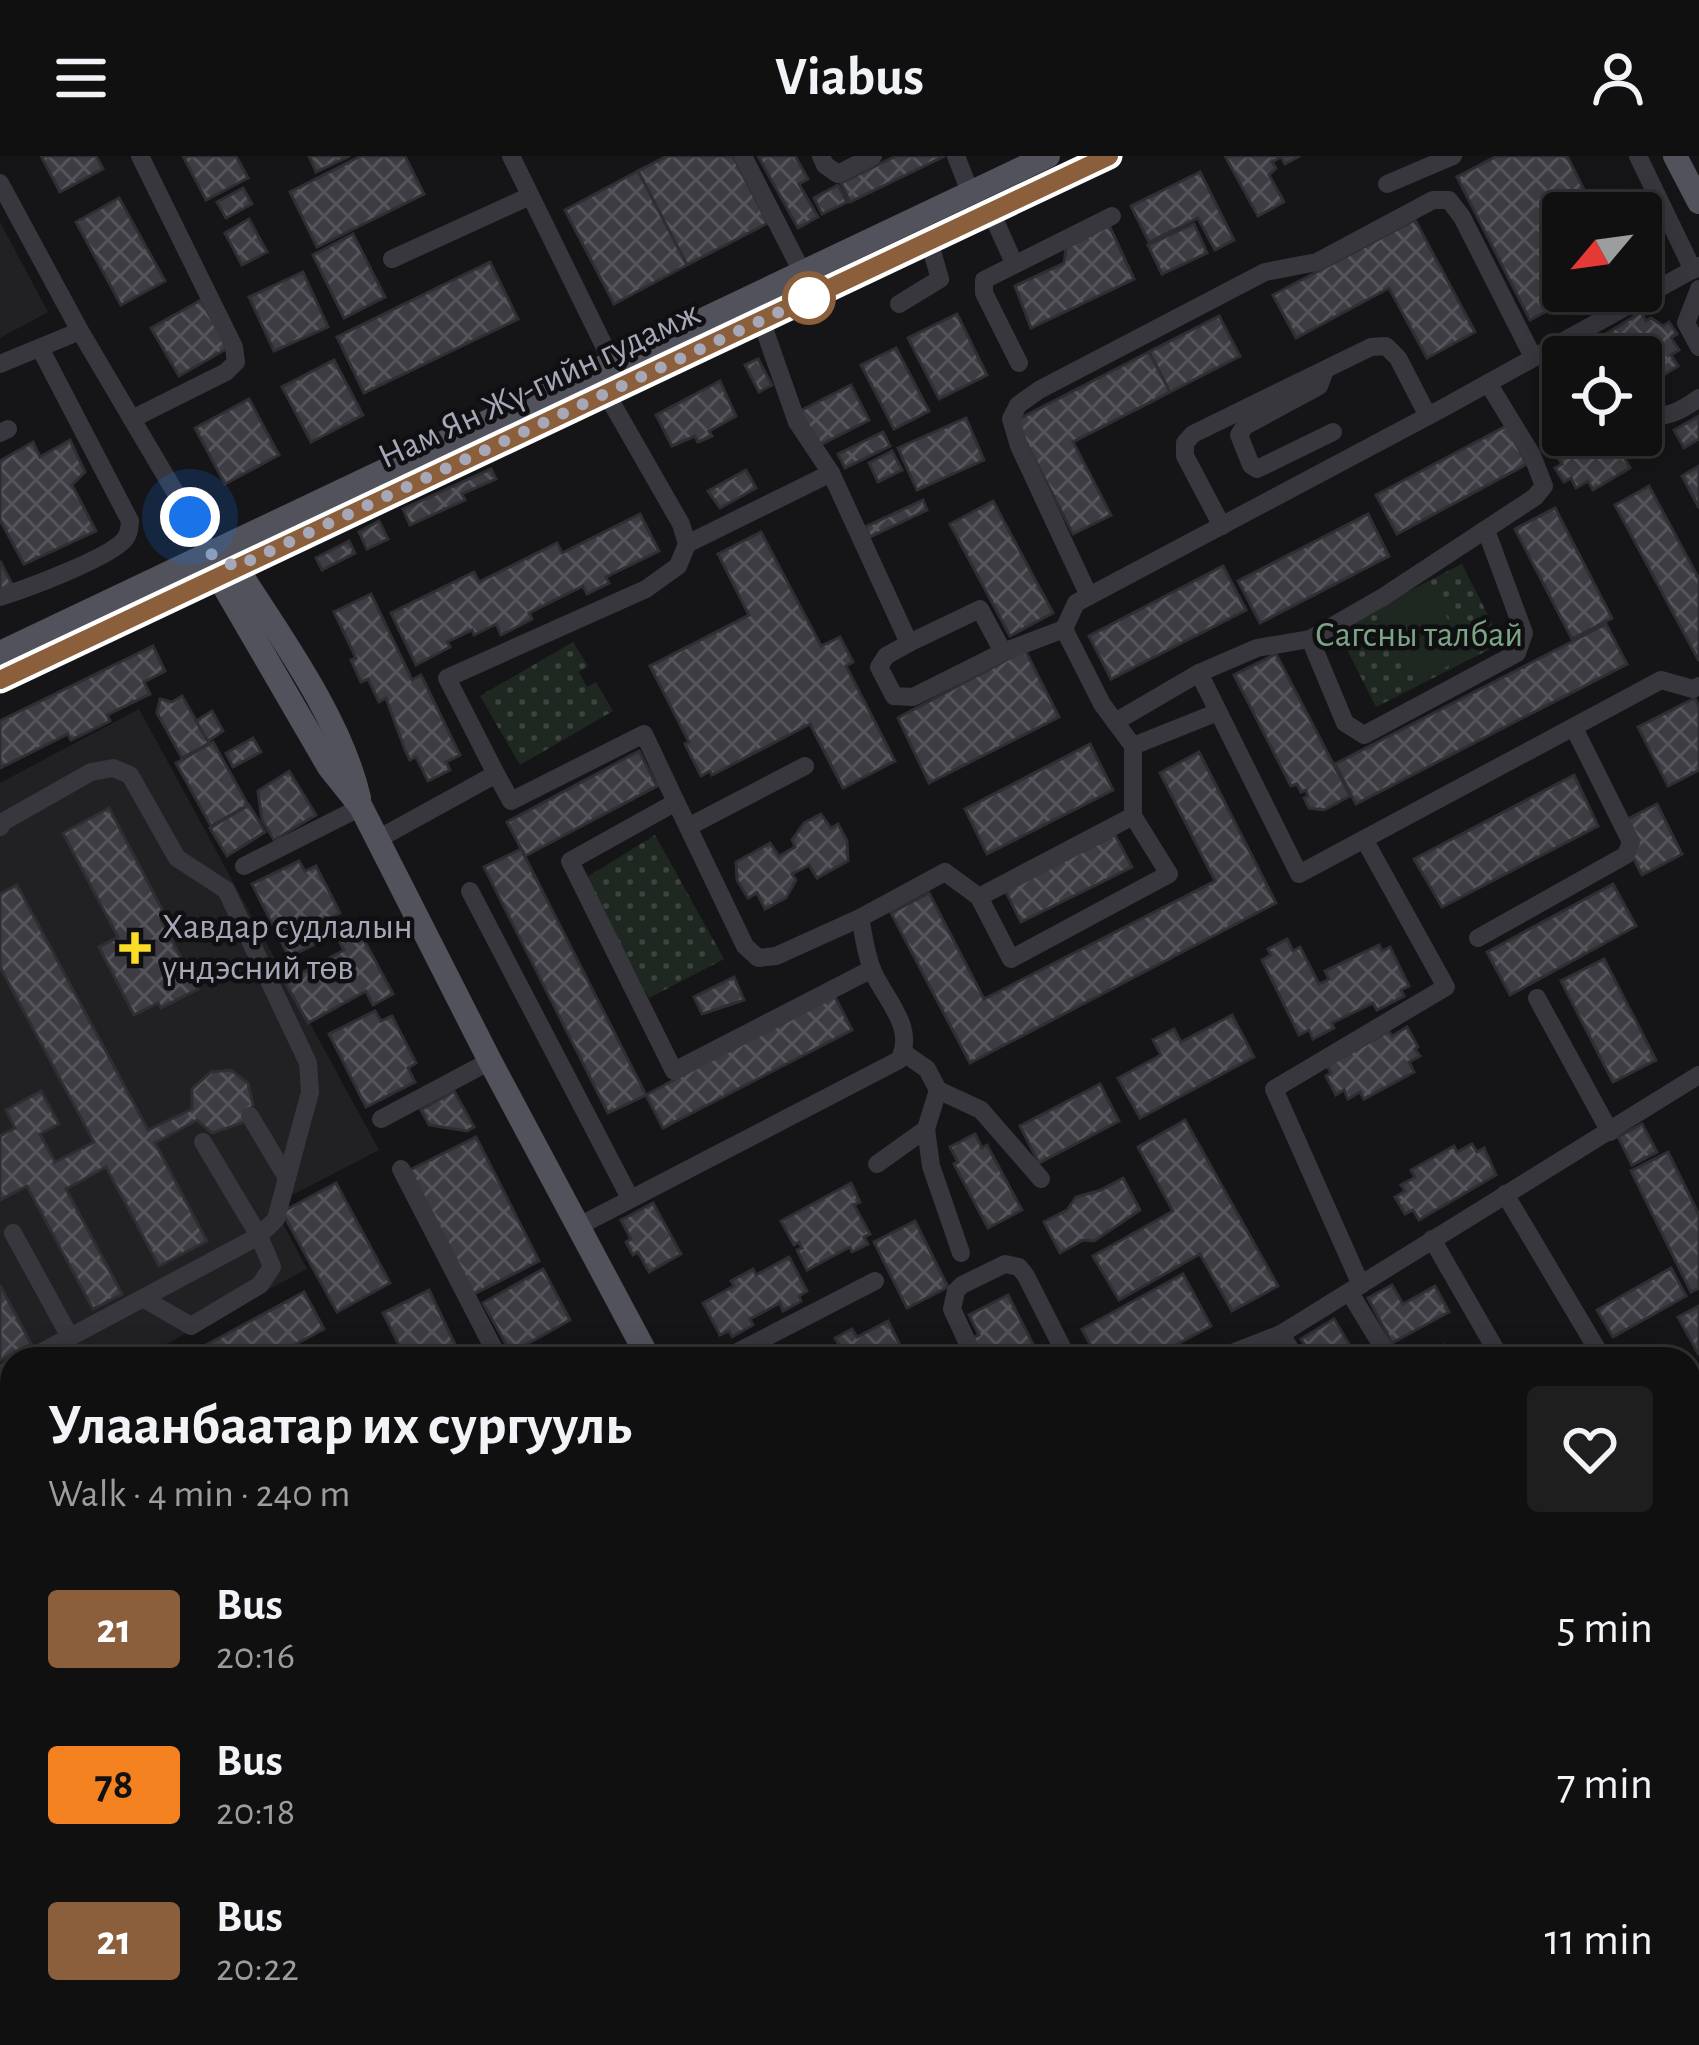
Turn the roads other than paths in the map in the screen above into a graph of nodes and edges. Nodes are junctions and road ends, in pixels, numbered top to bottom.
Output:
1 (140, 156) edge
2 (511, 156) edge
3 (743, 156) edge
4 (821, 156) edge
5 (873, 156) edge
6 (956, 156) edge
7 (1109, 156) edge
8 (1453, 156) edge
9 (1638, 156) edge
10 (1675, 156) edge
11 (1041, 158) edge
12 (0, 182) edge
13 (1387, 184) dead end
14 (970, 193) junction
15 (530, 196) junction
16 (1699, 202) edge
17 (991, 212) junction
18 (1112, 216) dead end
19 (928, 241) junction
20 (392, 259) dead end
21 (1013, 263) junction
22 (802, 272) junction
23 (1697, 275) edge
24 (898, 304) dead end
25 (761, 320) junction
26 (80, 331) junction
27 (1699, 347) edge
28 (40, 348) junction
29 (1533, 357) junction
30 (1019, 363) dead end
31 (0, 364) edge
32 (614, 364) junction
33 (1324, 370) junction
34 (1488, 383) junction
35 (606, 393) junction
36 (1699, 398) edge
37 (1428, 416) junction
38 (1662, 416) edge
39 (132, 419) junction
40 (1333, 432) dead end
41 (831, 473) junction
42 (1222, 526) junction
43 (1486, 530) junction
44 (687, 544) junction
45 (222, 566) junction
46 (1089, 596) junction
47 (0, 597) edge
48 (1064, 629) junction
49 (1310, 639) junction
50 (909, 643) junction
51 (0, 652) edge
52 (1003, 652) junction
53 (1199, 673) junction
54 (0, 680) edge
55 (1699, 686) edge
56 (1218, 712) junction
57 (1115, 722) junction
58 (1574, 728) junction
59 (1133, 746) junction
60 (805, 766) dead end
61 (496, 774) junction
62 (676, 802) junction
63 (362, 807) junction
64 (1132, 816) junction
65 (0, 827) edge
66 (688, 827) junction
67 (378, 839) junction
68 (1364, 839) junction
69 (244, 866) dead end
70 (470, 891) dead end
71 (979, 897) junction
72 (860, 918) junction
73 (1478, 938) dead end
74 (872, 970) junction
75 (1537, 998) dead end
76 (904, 1053) junction
77 (490, 1061) junction
78 (1699, 1076) edge
79 (938, 1090) junction
80 (250, 1116) dead end
81 (381, 1120) dead end
82 (926, 1129) junction
83 (1610, 1132) junction
84 (203, 1142) dead end
85 (877, 1164) dead end
86 (401, 1169) dead end
87 (287, 1178) junction
88 (1041, 1179) dead end
89 (1505, 1194) junction
90 (630, 1198) junction
91 (578, 1227) junction
92 (13, 1233) dead end
93 (259, 1236) junction
94 (1432, 1239) junction
95 (961, 1253) dead end
96 (875, 1281) dead end
97 (1356, 1289) junction
98 (146, 1300) junction
99 (1281, 1334) junction
100 (70, 1336) junction
101 (50, 1347) edge
102 (493, 1347) edge
103 (643, 1347) edge
104 (747, 1347) edge
105 (970, 1347) edge
106 (1062, 1347) edge
107 (1248, 1347) edge
108 (1288, 1347) edge
109 (1384, 1347) edge
110 (1495, 1347) edge
111 (1596, 1347) edge

1 - 39 street
2 - 15 street
3 - 22 street
4 - 5 street
6 - 14 street
7 - 17 main road, Нам Ян Жү-гийн гудамж
8 - 13 street
9 - 23 street
10 - 16 main road
11 - 14 main road, Нам Ян Жү-гийн гудамж
12 - 26 street
14 - 22 main road, Нам Ян Жү-гийн гудамж
15 - 20 street
15 - 32 street
17 - 19 main road, Нам Ян Жү-гийн гудамж
17 - 21 street
18 - 21 street
19 - 24 street
19 - 25 main road, Нам Ян Жү-гийн гудамж
21 - 30 street
22 - 32 main road, Нам Ян Жү-гийн гудамж
23 - 27 street
23 - 29 street
25 - 35 main road, Нам Ян Жү-гийн гудамж
25 - 41 street
26 - 28 street
26 - 39 street
28 - 31 street
28 - 47 street
29 - 34 street
29 - 46 street
32 - 45 main road, Нам Ян Жү-гийн гудамж
33 - 37 street
33 - 40 street
33 - 42 street
34 - 37 street
34 - 43 street
35 - 44 street
35 - 45 main road, Нам Ян Жү-гийн гудамж
36 - 38 street
37 - 42 street
39 - 45 street
41 - 44 street
41 - 50 street
42 - 46 street
43 - 49 street
43 - 49 street
44 - 61 street
45 - 51 main road, Нам Ян Жү-гийн гудамж
45 - 54 main road, Нам Ян Жү-гийн гудамж
45 - 63 main road
46 - 48 street
48 - 52 street
48 - 57 street
49 - 53 street
50 - 52 street
50 - 52 street
53 - 56 street
53 - 57 street
55 - 58 street
56 - 59 street
56 - 68 street
57 - 59 street
58 - 68 street
58 - 73 street
59 - 64 street
60 - 66 street
61 - 62 street
61 - 67 street
62 - 66 street
62 - 74 street
63 - 67 main road
63 - 69 street
64 - 71 street
64 - 71 street
65 - 87 street
66 - 72 street
67 - 77 main road
68 - 97 street
70 - 90 street
71 - 72 street
72 - 74 street
74 - 76 street
75 - 83 street
76 - 79 street
76 - 90 street
77 - 81 street
77 - 91 main road
78 - 83 street
79 - 82 street
79 - 88 street
80 - 87 street
82 - 85 street
82 - 95 street
83 - 89 street
84 - 93 street
86 - 102 street
87 - 93 street
89 - 94 street
89 - 111 street
90 - 91 street
91 - 103 main road
92 - 100 street
93 - 98 street
93 - 98 street
94 - 97 street
94 - 110 street
96 - 104 street
97 - 99 street
97 - 109 street
98 - 100 street
99 - 107 street
99 - 108 street
100 - 101 street
105 - 106 street

